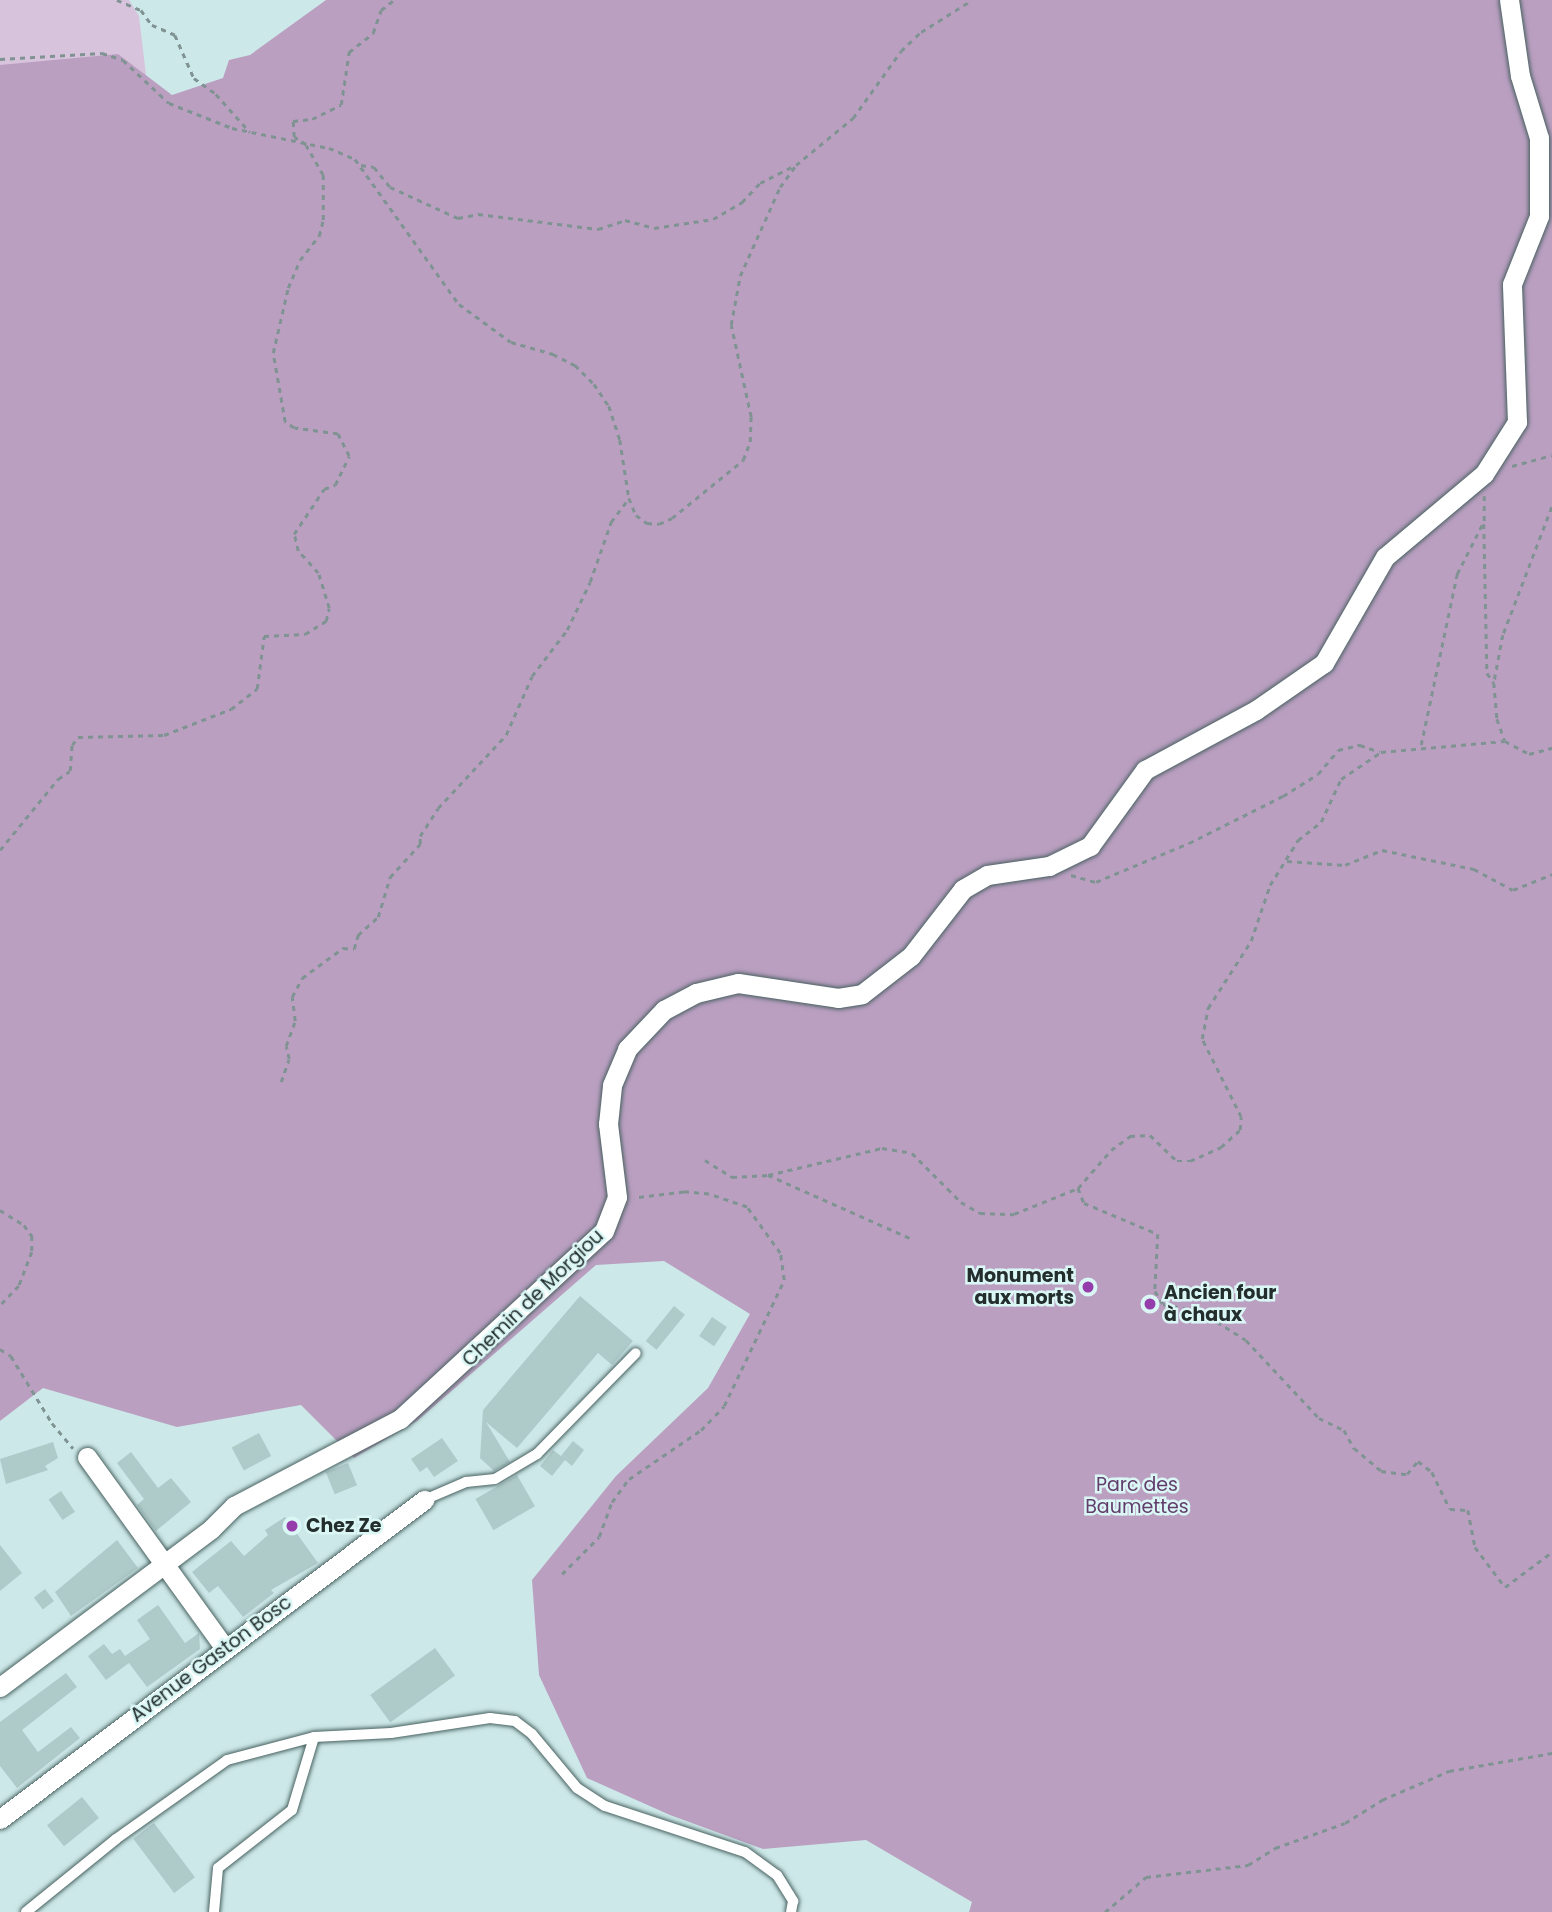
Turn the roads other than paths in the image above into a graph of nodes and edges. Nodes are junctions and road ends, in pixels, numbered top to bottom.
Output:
1 (1509, 0) edge
2 (636, 1353) dead end
3 (87, 1458) road end
4 (424, 1500) joint
5 (164, 1564) junction
6 (225, 1647) junction
7 (0, 1687) edge
8 (314, 1737) junction
9 (0, 1819) edge
10 (26, 1912) edge
11 (214, 1912) edge
12 (791, 1912) edge

1 - 5 street, Chemin de Morgiou
2 - 4 lane
3 - 5 street
4 - 6 street, Avenue Gaston Bosc
5 - 6 street
5 - 7 street, Chemin de Morgiou
6 - 9 street, Avenue Gaston Bosc
8 - 10 lane
8 - 11 lane
8 - 12 lane

